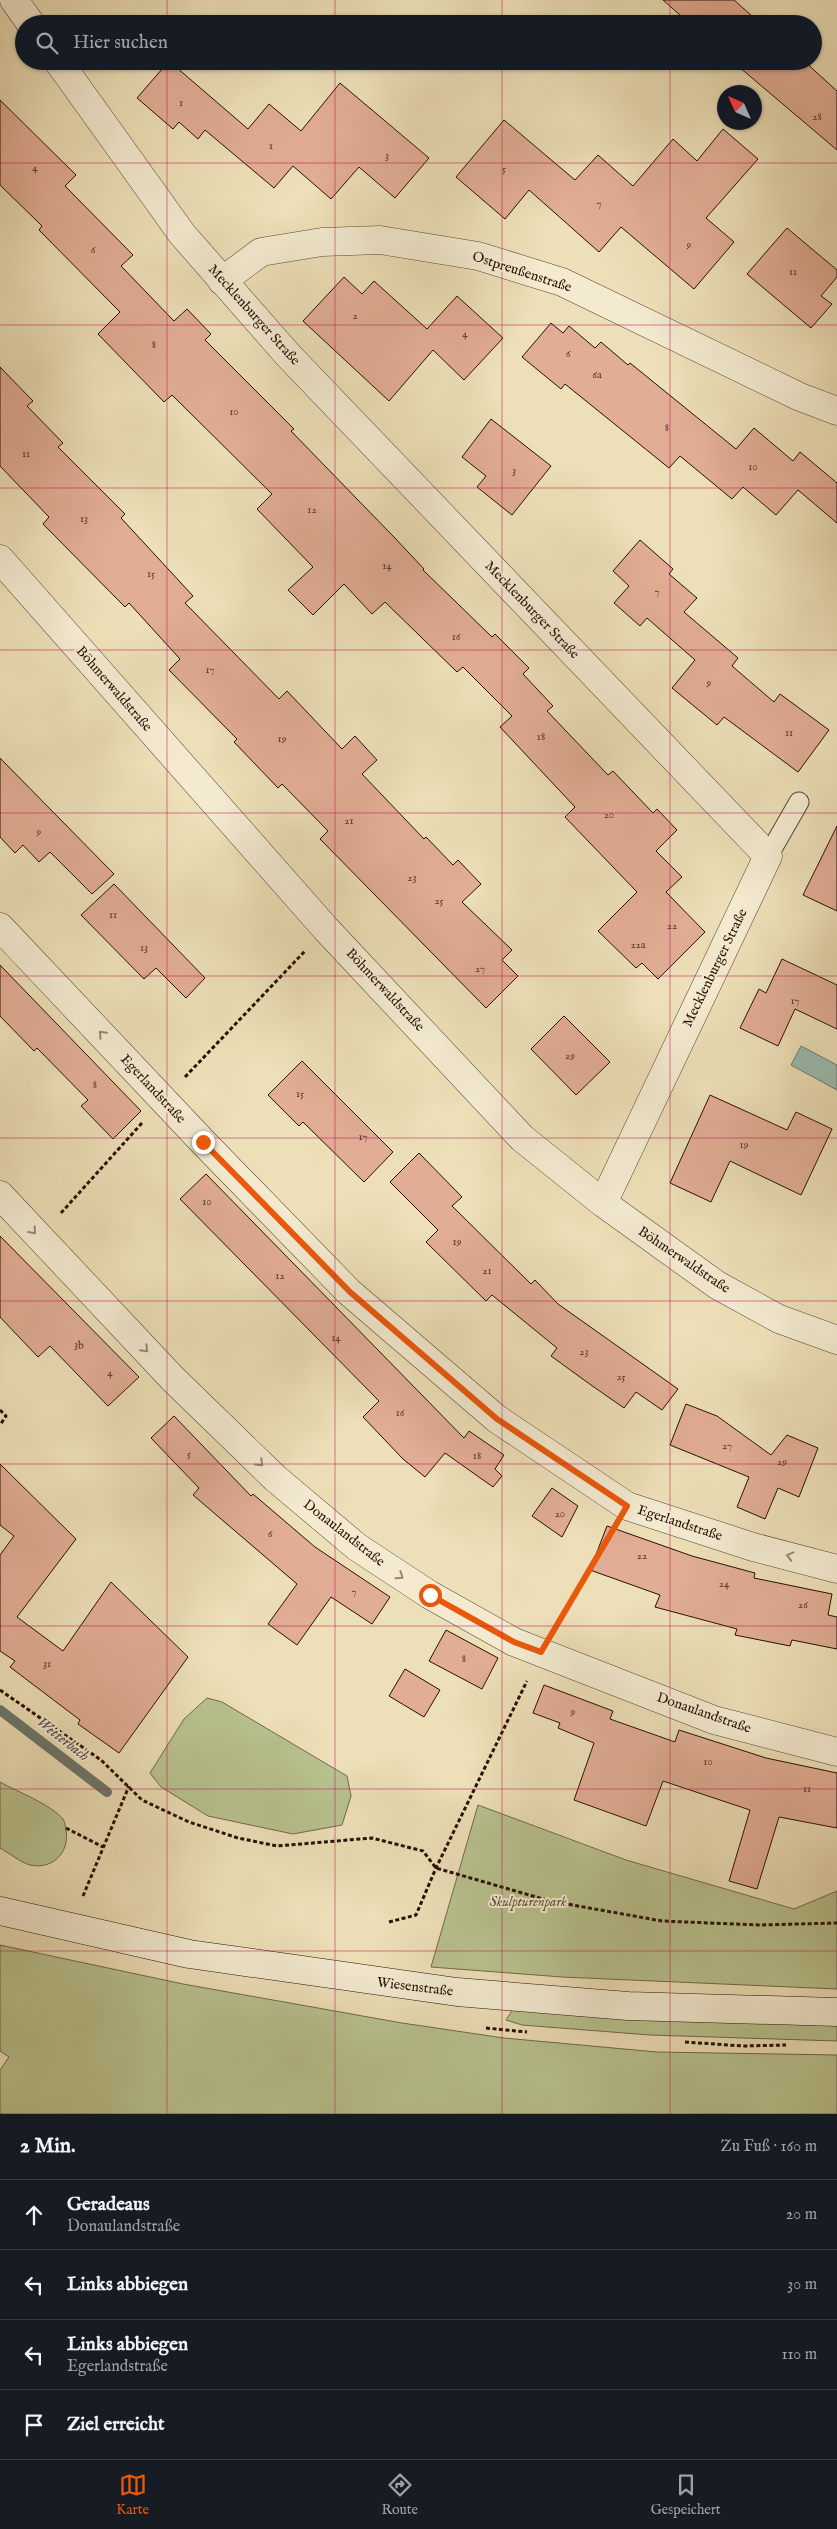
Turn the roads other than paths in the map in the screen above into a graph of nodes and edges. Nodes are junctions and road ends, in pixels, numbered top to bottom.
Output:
1 (14, 0) edge
2 (25, 15) edge
3 (64, 70) edge
4 (222, 281) junction
5 (837, 411) edge
6 (0, 559) edge
7 (799, 802) dead end
8 (768, 856) junction
9 (0, 926) edge
10 (0, 1195) edge
11 (603, 1204) junction
12 (837, 1340) edge
13 (837, 1569) edge
14 (837, 1752) edge
15 (0, 1911) edge
16 (837, 2012) edge

1 - 2 street
3 - 4 street, Mecklenburger Straße
4 - 5 street, Ostpreußenstraße
4 - 8 street, Mecklenburger Straße
6 - 11 street, Böhmerwaldstraße
7 - 8 lane
8 - 11 street, Mecklenburger Straße
13 -> 9 street, Egerlandstraße
10 -> 14 street, Donaulandstraße
11 - 12 street, Böhmerwaldstraße
15 - 16 street, Wiesenstraße

